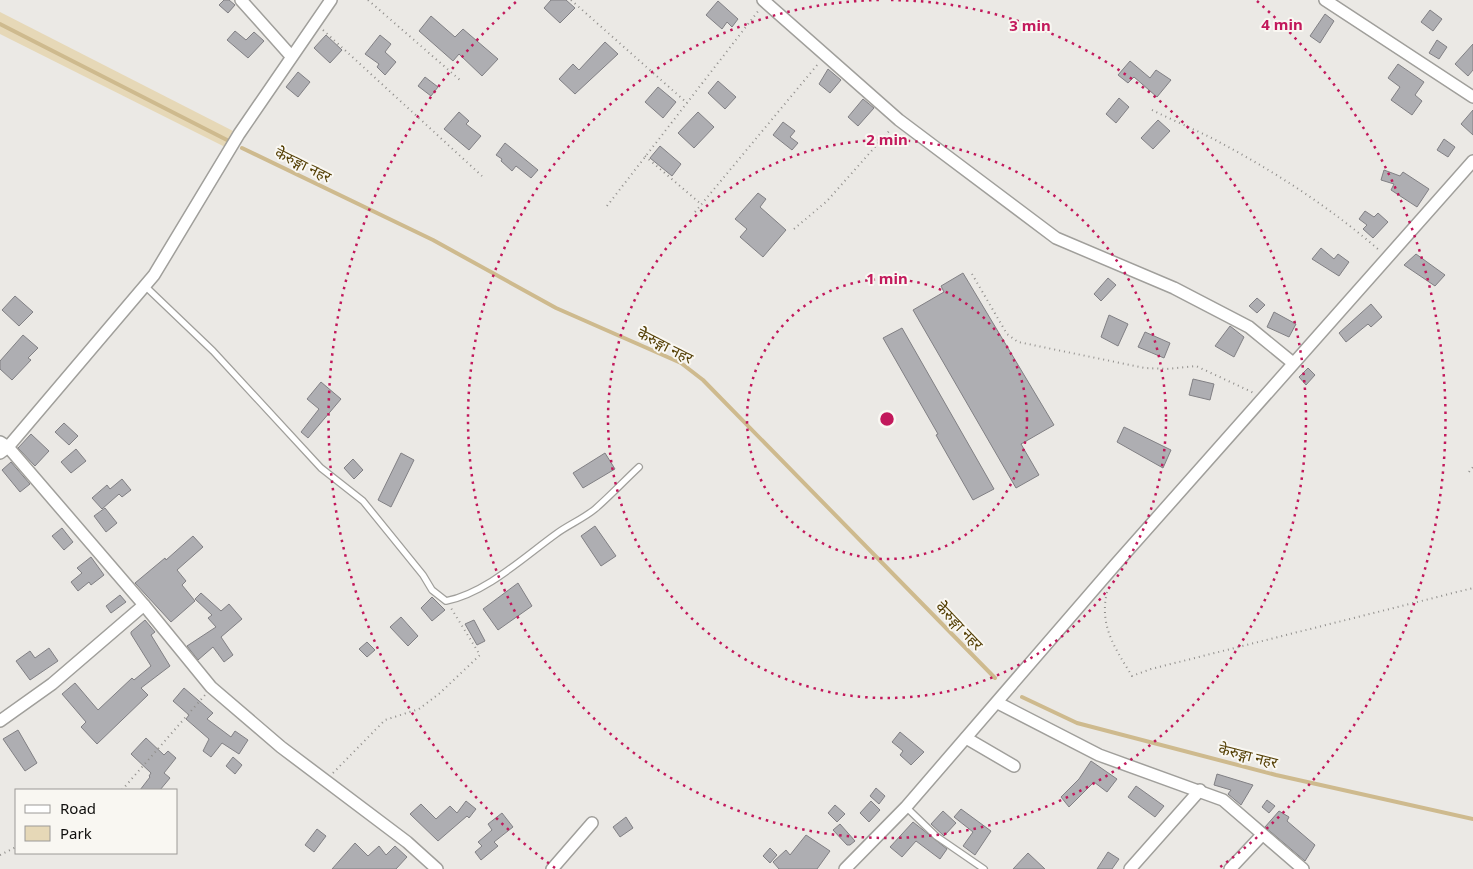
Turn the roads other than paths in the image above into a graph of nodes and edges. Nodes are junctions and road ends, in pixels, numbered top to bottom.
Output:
1 (241, 0) edge
2 (331, 0) edge
3 (1325, 0) edge
4 (764, 1) edge
5 (291, 56) junction
6 (1473, 97) edge
7 (1473, 161) edge
8 (145, 286) junction
9 (1293, 363) junction
10 (3, 447) edge
11 (639, 467) dead end
12 (144, 604) junction
13 (998, 703) junction
14 (0, 721) edge
15 (966, 738) junction
16 (1014, 766) dead end
17 (1200, 790) junction
18 (906, 808) junction
19 (592, 822) dead end
20 (1262, 834) junction
21 (437, 869) edge
22 (552, 869) edge
23 (845, 869) edge
24 (984, 869) edge
25 (1130, 869) edge
26 (1230, 869) edge
27 (1303, 869) edge

1 - 5 street
2 - 5 street
3 - 6 street
4 - 9 street
5 - 8 street
7 - 9 street
8 - 10 street
8 - 11 lane
9 - 13 street
10 - 12 street
12 - 14 street
12 - 21 street
13 - 15 street
13 - 17 street
15 - 16 street
15 - 18 street
17 - 20 street
17 - 25 street
18 - 23 street
18 - 24 lane
19 - 22 street
20 - 26 street
20 - 27 street

